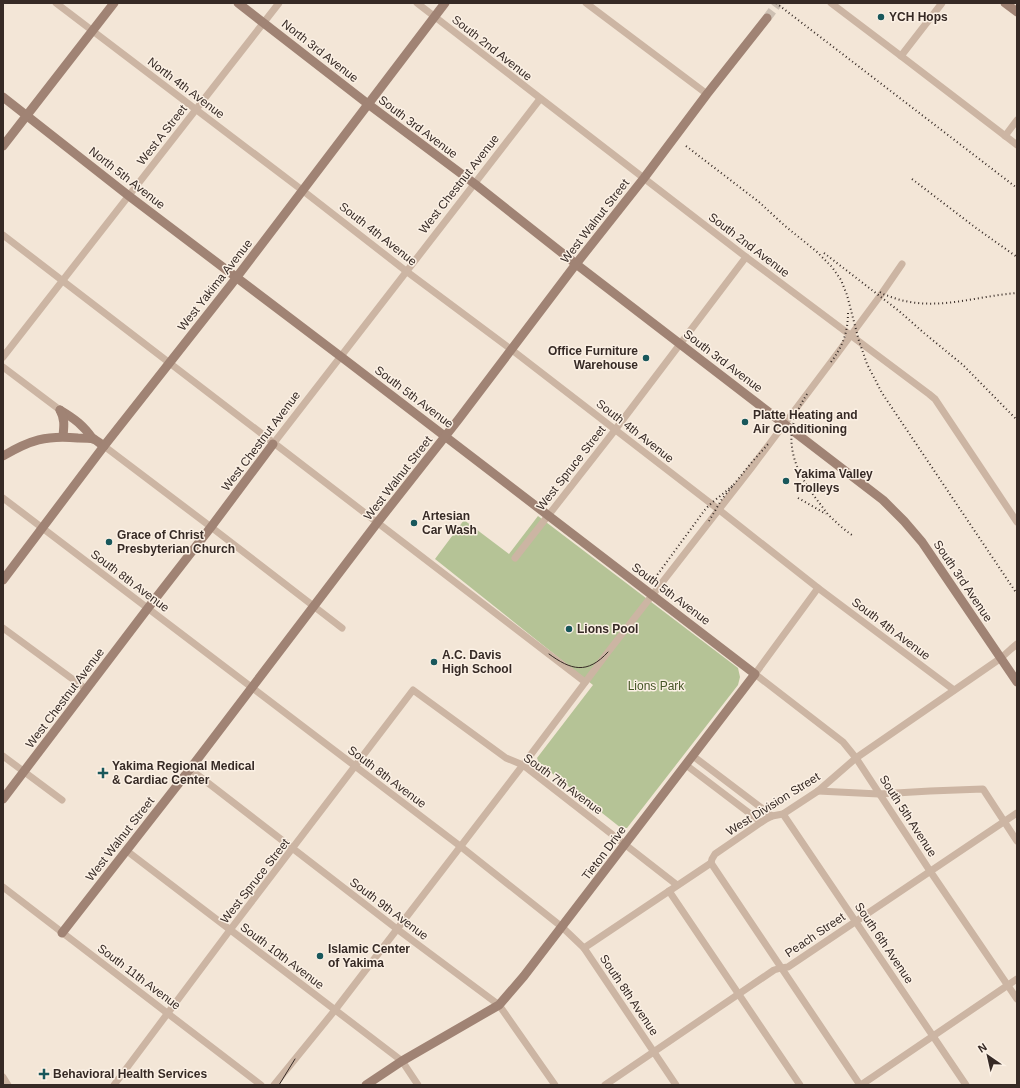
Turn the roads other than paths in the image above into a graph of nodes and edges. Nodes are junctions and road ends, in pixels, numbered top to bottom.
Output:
1 (56, 3) edge
2 (114, 3) edge
3 (238, 3) edge
4 (279, 3) edge
5 (417, 3) edge
6 (445, 3) edge
7 (586, 3) edge
8 (831, 3) edge
9 (942, 3) edge
10 (1006, 3) edge
11 (1017, 12) edge
12 (434, 17) junction
13 (767, 18) tunnel mouth
14 (264, 22) junction
15 (92, 31) junction
16 (902, 56) junction
17 (707, 94) junction
18 (3, 97) edge
19 (540, 99) junction
20 (368, 104) junction
21 (196, 109) junction
22 (27, 116) junction
23 (1017, 120) edge
24 (1005, 136) junction
25 (1017, 145) edge
26 (3, 146) edge
27 (644, 178) junction
28 (475, 184) junction
29 (302, 190) junction
30 (129, 196) junction
31 (3, 235) edge
32 (746, 257) junction
33 (576, 264) junction
34 (902, 264) dead end
35 (406, 271) junction
36 (237, 277) junction
37 (62, 282) junction
38 (851, 335) junction
39 (680, 343) junction
40 (512, 350) junction
41 (341, 356) junction
42 (3, 357) edge
43 (169, 363) junction
44 (3, 367) edge
45 (60, 410) junction
46 (785, 423) junction
47 (615, 430) junction
48 (64, 436) junction
49 (445, 436) junction
50 (93, 439) junction
51 (273, 444) junction
52 (104, 446) junction
53 (3, 456) edge
54 (3, 498) edge
55 (718, 509) junction
56 (548, 515) junction
57 (1017, 522) edge
58 (377, 523) junction
59 (211, 527) junction
60 (42, 528) junction
61 (515, 558) dead end
62 (3, 580) edge
63 (818, 588) junction
64 (653, 595) junction
65 (314, 606) junction
66 (148, 608) junction
67 (3, 628) edge
68 (342, 628) dead end
69 (1017, 644) edge
70 (1001, 658) junction
71 (755, 674) junction
72 (585, 682) junction
73 (1017, 682) edge
74 (252, 688) junction
75 (86, 689) junction
76 (413, 690) joint
77 (954, 690) junction
78 (3, 756) edge
79 (693, 756) junction
80 (856, 758) junction
81 (686, 765) junction
82 (523, 766) junction
83 (355, 767) junction
84 (190, 769) junction
85 (24, 772) junction
86 (818, 791) junction
87 (879, 794) junction
88 (3, 799) edge
89 (62, 800) dead end
90 (1017, 813) edge
91 (783, 814) junction
92 (772, 816) junction
93 (1004, 821) junction
94 (761, 822) junction
95 (1017, 841) edge
96 (625, 844) junction
97 (460, 846) junction
98 (293, 849) junction
99 (127, 851) junction
100 (711, 863) junction
101 (930, 871) junction
102 (678, 885) junction
103 (3, 887) edge
104 (669, 891) junction
105 (856, 921) junction
106 (562, 927) junction
107 (397, 929) junction
108 (230, 930) junction
109 (62, 933) junction
110 (584, 948) junction
111 (782, 968) junction
112 (1017, 979) edge
113 (1007, 985) junction
114 (739, 994) junction
115 (1017, 999) edge
116 (499, 1005) junction
117 (335, 1010) junction
118 (168, 1013) junction
119 (933, 1036) junction
120 (654, 1052) junction
121 (402, 1061) junction
122 (3, 1077) edge
123 (8, 1085) edge
124 (114, 1085) edge
125 (261, 1085) edge
126 (274, 1085) edge
127 (366, 1085) edge
128 (418, 1085) edge
129 (555, 1085) edge
130 (604, 1085) edge
131 (676, 1085) edge
132 (800, 1085) edge
133 (861, 1085) edge
134 (966, 1085) edge

1 - 15 street, North 4th Avenue
2 - 15 street
3 - 14 street, North 3rd Avenue
4 - 14 street, West A Street
5 - 12 street, South 2nd Avenue
6 - 12 street, West Yakima Avenue
7 - 17 street
8 - 16 street
9 - 16 street
10 - 11 street
12 - 19 street, South 2nd Avenue
12 - 20 street, West Yakima Avenue
13 - 17 street, West Walnut Street
14 - 20 street, North 3rd Avenue
14 - 21 street, West A Street
15 - 21 street, North 4th Avenue
15 - 22 street
16 - 24 street
17 - 27 street, West Walnut Street
18 - 22 street, North 5th Avenue
19 - 27 street, South 2nd Avenue
19 - 28 street, West Chestnut Avenue
20 - 28 street, South 3rd Avenue
20 - 29 street, West Yakima Avenue
21 - 29 street, North 4th Avenue
21 - 30 street, West A Street
22 - 26 street
22 - 30 street, North 5th Avenue
23 - 24 street
24 - 25 street
27 - 32 street, South 2nd Avenue
27 - 33 street, West Walnut Street
28 - 33 street, South 3rd Avenue
28 - 35 street, West Chestnut Avenue
29 - 35 street, South 4th Avenue
29 - 36 street, West Yakima Avenue
30 - 36 street, North 5th Avenue
30 - 37 street, West A Street
31 - 37 street
32 - 38 street, South 2nd Avenue
32 - 39 street, West Spruce Street
33 - 39 street, South 3rd Avenue
33 - 40 street, West Walnut Street
34 - 38 street
35 - 40 street, South 4th Avenue
35 - 41 street, West Chestnut Avenue
36 - 41 street, South 5th Avenue
36 - 43 street, West Yakima Avenue
37 - 42 street, West A Street
37 - 43 street
38 - 46 street
38 - 57 street, South 2nd Avenue
39 - 46 street, South 3rd Avenue
39 - 47 street, West Spruce Street
40 - 47 street, South 4th Avenue
40 - 49 street, West Walnut Street
41 - 49 street, South 5th Avenue
41 - 51 street, West Chestnut Avenue
43 - 51 street
43 - 52 street, West Yakima Avenue
44 - 45 street
45 - 48 street
45 - 50 street
46 - 55 street
46 - 70 street, South 3rd Avenue
47 - 55 street, South 4th Avenue
47 - 56 street, West Spruce Street
48 - 50 street
48 - 53 street
49 - 56 street, South 5th Avenue
49 - 58 street, West Walnut Street
50 - 52 street
51 - 58 street
51 - 59 street, West Chestnut Avenue
52 - 59 street
52 - 60 street, West Yakima Avenue
54 - 60 street, South 8th Avenue
55 - 63 street, South 4th Avenue
55 - 64 street
56 - 61 street, West Spruce Street
56 - 64 street, South 5th Avenue
58 - 65 street, West Walnut Street
58 - 72 street
59 - 65 street
59 - 66 street, West Chestnut Avenue
60 - 62 street, West Yakima Avenue
60 - 66 street, South 8th Avenue
63 - 71 street, Tieton Drive
63 - 77 street, South 4th Avenue
64 - 71 street, South 5th Avenue
64 - 72 street
65 - 68 street
65 - 74 street, West Walnut Street
66 - 74 street, South 8th Avenue
66 - 75 street, West Chestnut Avenue
67 - 75 street
69 - 70 street, West Division Street
70 - 73 street, South 3rd Avenue
70 - 77 street, West Division Street
71 - 79 street, Tieton Drive
71 - 80 street, South 5th Avenue
72 - 82 street
74 - 83 street, South 8th Avenue
74 - 84 street, West Walnut Street
75 - 85 street, West Chestnut Avenue
76 - 82 street, South 7th Avenue
76 - 83 street, West Spruce Street
77 - 80 street, West Division Street
78 - 85 street
79 - 81 street, Tieton Drive
79 - 92 street
80 - 86 street, West Division Street
80 - 87 street, South 5th Avenue
81 - 94 street
81 - 96 street, Tieton Drive
82 - 96 street, South 7th Avenue
82 - 97 street
83 - 97 street, South 8th Avenue
83 - 98 street, West Spruce Street
84 - 98 street, South 9th Avenue
84 - 99 street, West Walnut Street
85 - 88 street, West Chestnut Avenue
85 - 89 street
86 - 87 street
86 - 91 street, West Division Street
87 - 93 street
87 - 101 street, South 5th Avenue
90 - 93 street, Peach Street
91 - 92 street, West Division Street
91 - 105 street, South 6th Avenue
92 - 94 street, West Division Street
93 - 95 street
93 - 101 street, Peach Street
94 - 100 street, West Division Street
96 - 102 street, South 7th Avenue
96 - 106 street, Tieton Drive
97 - 106 street, South 8th Avenue
97 - 107 street
98 - 107 street, South 9th Avenue
98 - 108 street, West Spruce Street
99 - 108 street, South 10th Avenue
99 - 109 street, West Walnut Street
100 - 102 street, West Division Street
100 - 111 street
101 - 105 street, Peach Street
101 - 113 street, South 5th Avenue
102 - 104 street, West Division Street
103 - 109 street, South 11th Avenue
104 - 110 street, West Division Street
104 - 114 street
105 - 111 street, Peach Street
105 - 119 street, South 6th Avenue
106 - 110 street, South 8th Avenue
106 - 116 street, Tieton Drive
107 - 116 street, South 9th Avenue
107 - 117 street
108 - 117 street, South 10th Avenue
108 - 118 street, West Spruce Street
109 - 118 street, South 11th Avenue
110 - 120 street, South 8th Avenue
111 - 114 street, Peach Street
111 - 133 street
112 - 113 street
113 - 115 street, South 5th Avenue
113 - 119 street
114 - 120 street, Peach Street
114 - 132 street
116 - 121 street, Tieton Drive
116 - 129 street, South 9th Avenue
117 - 121 street, South 10th Avenue
117 - 126 street
118 - 124 street, West Spruce Street
118 - 125 street, South 11th Avenue
119 - 133 street
119 - 134 street, South 6th Avenue
120 - 130 street, Peach Street
120 - 131 street, South 8th Avenue
121 - 127 street, Tieton Drive
121 - 128 street, South 10th Avenue
122 - 123 street

